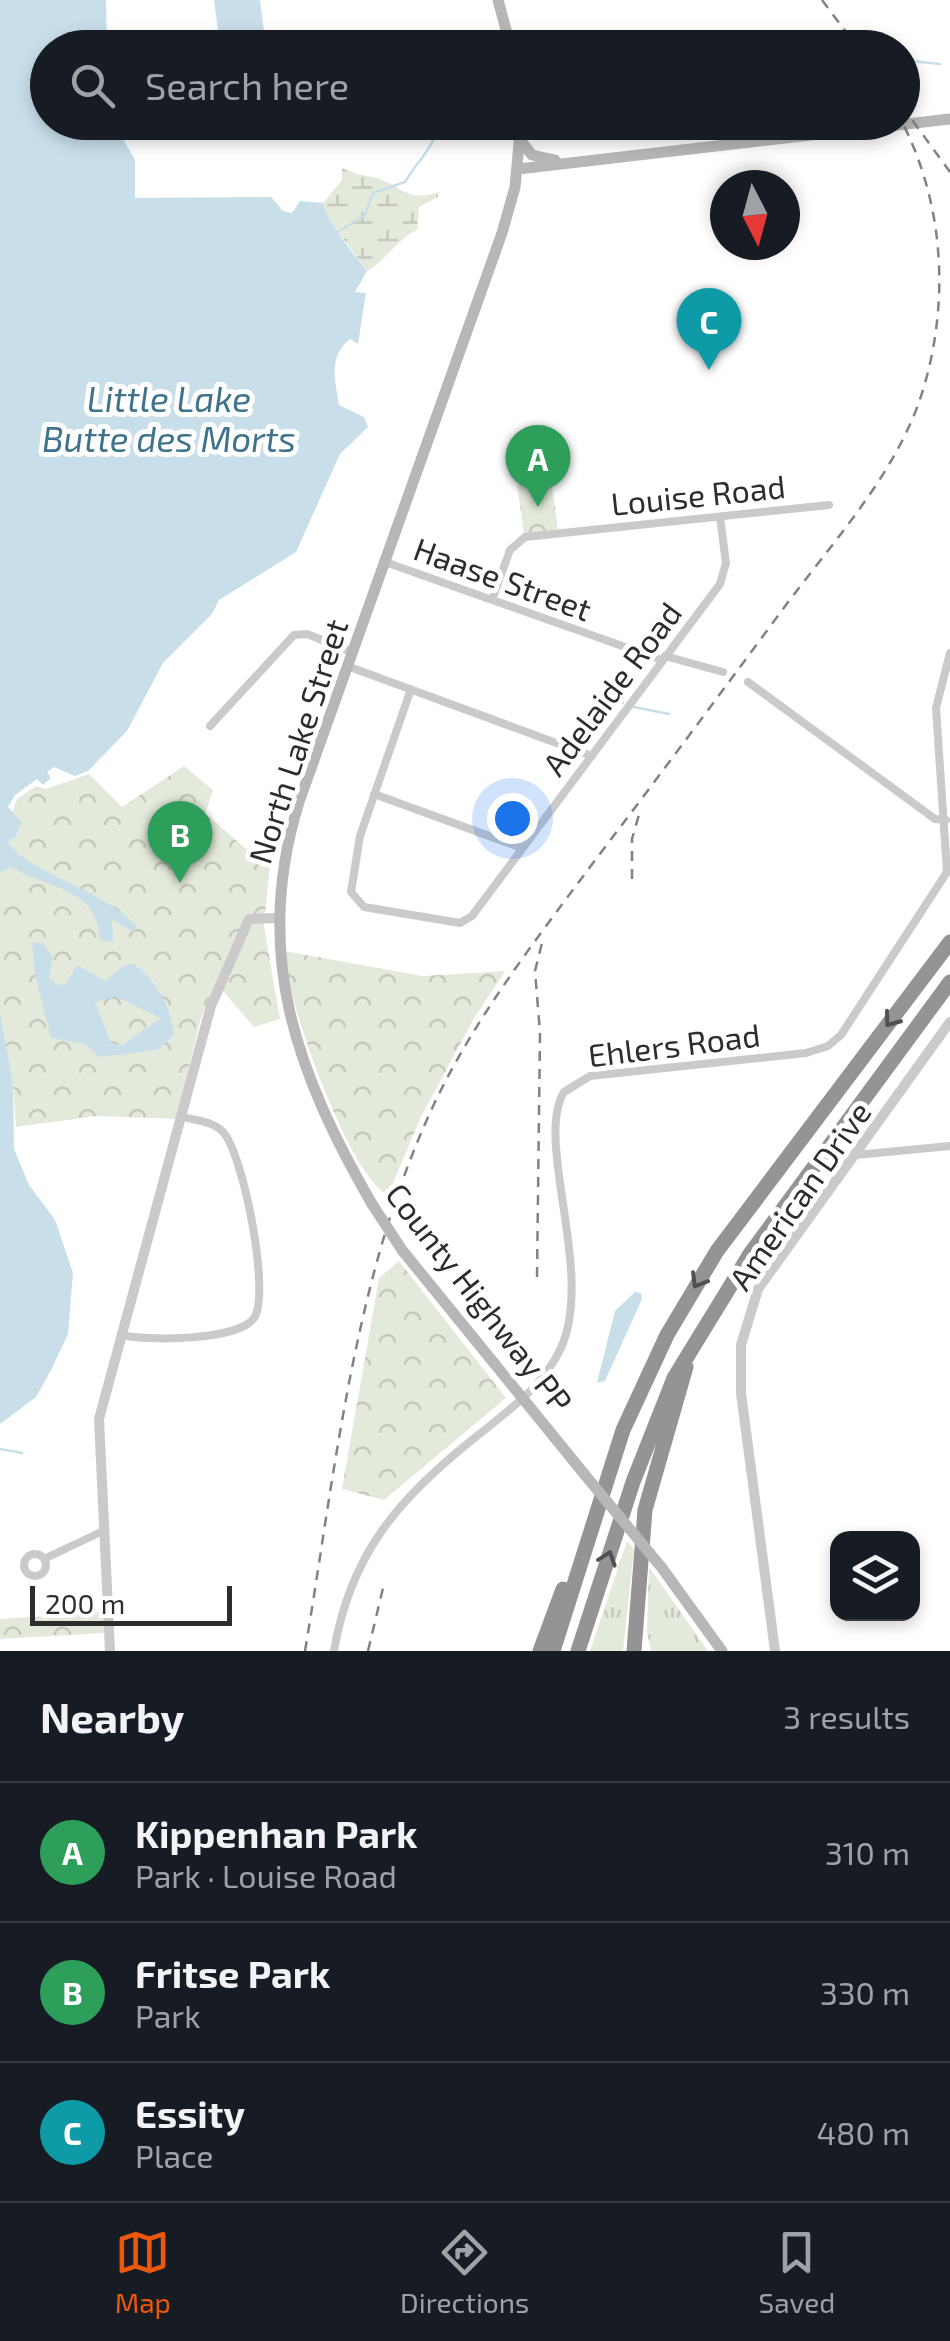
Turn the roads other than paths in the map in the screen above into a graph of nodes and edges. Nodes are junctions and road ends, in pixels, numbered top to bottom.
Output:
1 (498, 0) edge
2 (507, 30) edge
3 (950, 118) edge
4 (920, 122) edge
5 (520, 140) joint
6 (764, 140) edge
7 (569, 163) junction
8 (518, 169) junction
9 (830, 505) dead end
10 (720, 517) junction
11 (385, 562) junction
12 (492, 600) junction
13 (352, 652) junction
14 (950, 653) edge
15 (663, 658) junction
16 (347, 666) junction
17 (723, 672) dead end
18 (748, 682) dead end
19 (411, 688) junction
20 (210, 726) dead end
21 (592, 756) junction
22 (374, 794) junction
23 (946, 820) junction
24 (522, 848) junction
25 (278, 918) junction
26 (950, 942) edge
27 (950, 982) edge
28 (950, 1022) edge
29 (180, 1116) junction
30 (950, 1146) edge
31 (856, 1155) junction
32 (121, 1335) junction
33 (686, 1365) junction
34 (522, 1399) junction
35 (598, 1513) junction
36 (103, 1531) junction
37 (44, 1559) dead end
38 (110, 1651) edge
39 (334, 1651) edge
40 (540, 1651) edge
41 (553, 1651) edge
42 (578, 1651) edge
43 (638, 1651) edge
44 (722, 1651) edge
45 (775, 1651) edge

1 - 2 main road
3 - 4 main road
5 - 7 main road
5 - 8 main road, North Lake Street
6 - 7 main road
7 - 8 main road
8 - 11 main road, North Lake Street
9 - 10 street, Louise Road
10 - 12 street, Louise Road
10 - 15 street, Adelaide Road
11 - 12 street, Haase Street
11 - 13 main road, North Lake Street
12 - 15 street, Haase Street
13 - 16 main road, North Lake Street
13 - 20 street
14 - 23 street, Ehlers Road
15 - 17 street, Haase Street
15 - 21 street, Adelaide Road
16 - 19 street
16 - 25 main road, North Lake Street
18 - 23 street
19 - 21 street
19 - 22 street
21 - 24 street, Adelaide Road
22 - 24 street
22 - 24 street, Adelaide Road
23 - 34 street, Ehlers Road
25 - 29 street
25 - 34 main road, County Highway PP, bridge
26 -> 35 highway
27 - 33 highway
28 - 31 street, American Drive
29 - 32 street
29 - 32 street
30 - 31 street
31 - 45 street, American Drive
32 - 36 street
42 -> 33 highway
33 - 43 highway
34 - 39 street, Ehlers Road
34 - 44 main road, County Highway PP, bridge
35 - 40 highway
35 - 41 highway
36 - 37 street
36 - 38 street

